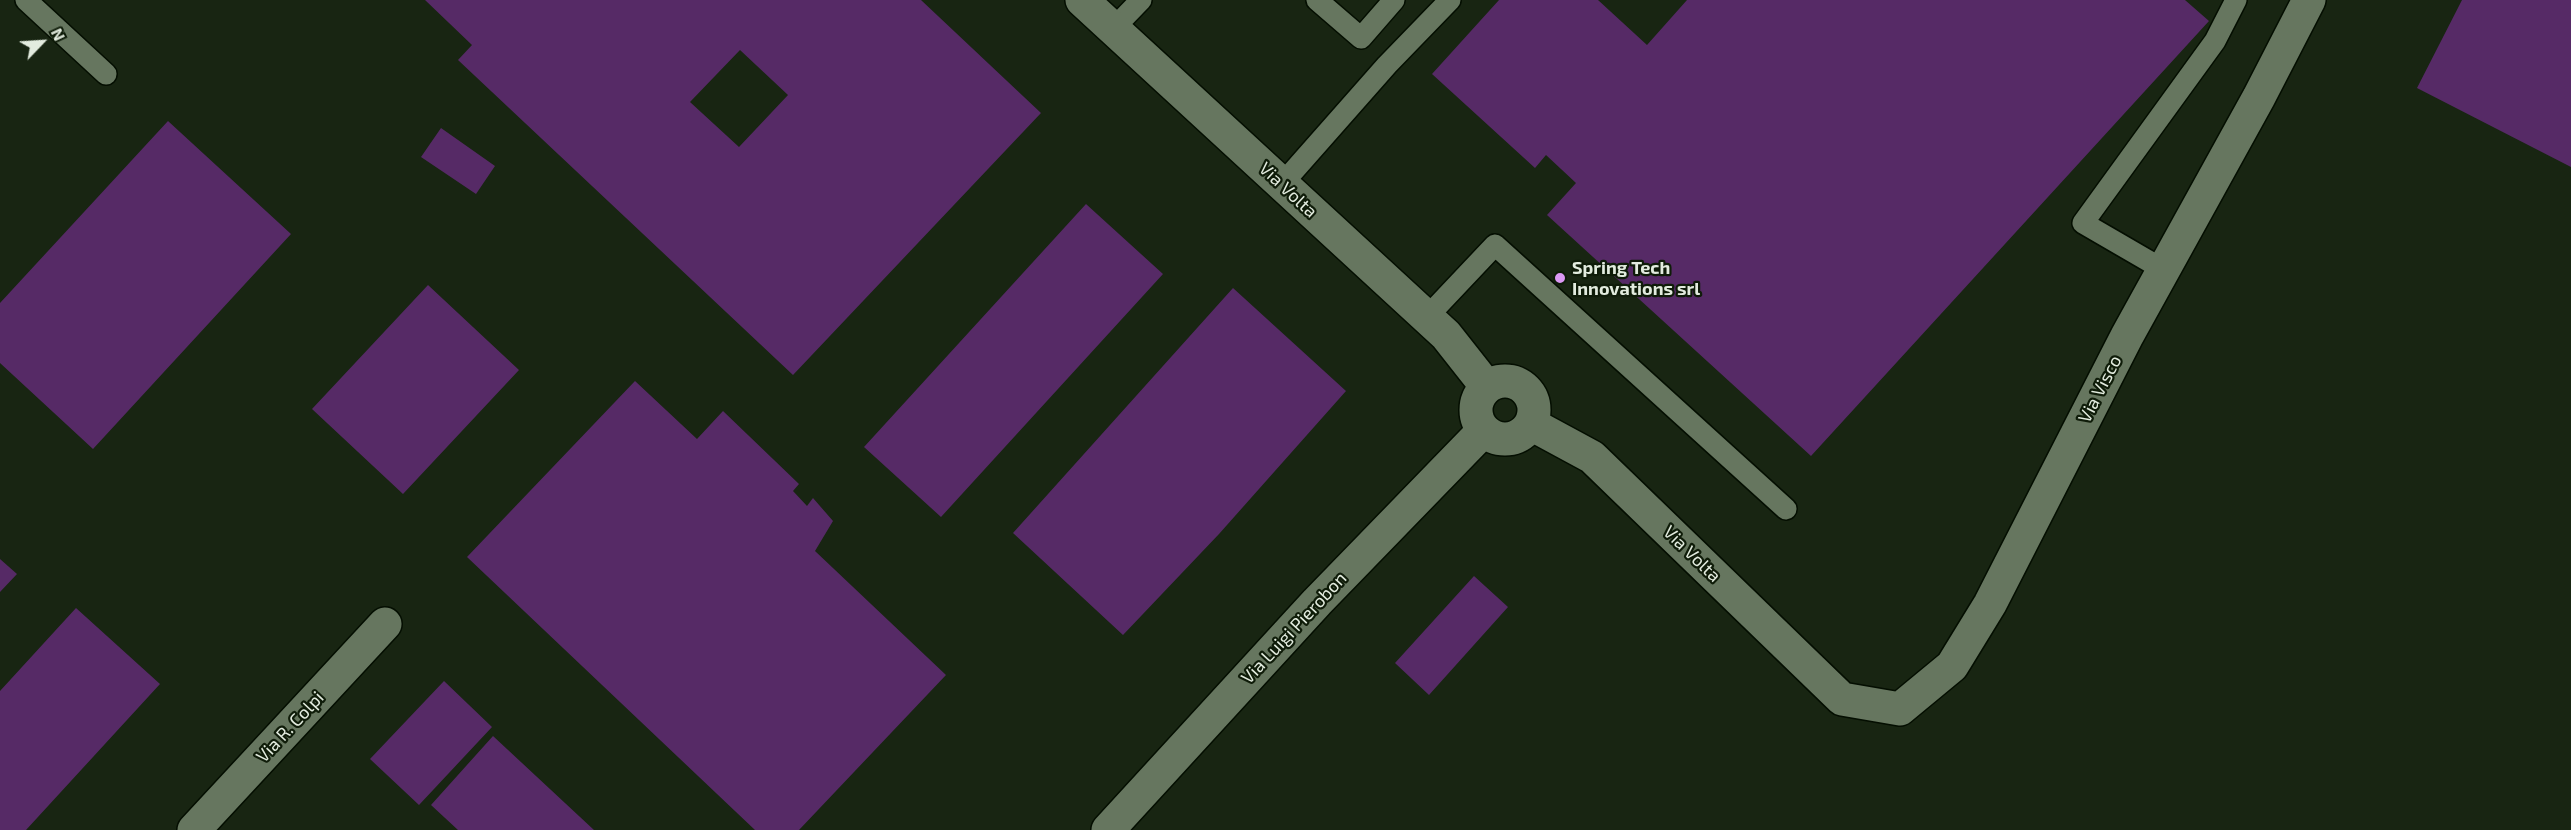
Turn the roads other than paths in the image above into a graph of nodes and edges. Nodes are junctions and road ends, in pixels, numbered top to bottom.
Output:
1 (26, 0) edge
2 (1082, 0) edge
3 (1141, 0) edge
4 (1317, 0) edge
5 (1394, 0) edge
6 (1450, 0) edge
7 (2236, 0) edge
8 (2303, 2) edge
9 (1113, 29) junction
10 (106, 74) dead end
11 (1282, 184) junction
12 (2164, 270) junction
13 (1427, 317) junction
14 (1487, 387) junction
15 (1531, 424) junction
16 (1484, 430) junction
17 (1786, 509) dead end
18 (385, 624) dead end
19 (1842, 699) joint
20 (194, 830) edge
21 (1108, 830) edge

1 - 10 lane
2 - 9 street, Via Volta
3 - 9 lane
4 - 5 lane
6 - 11 lane
7 - 12 lane
8 - 12 street, Via Visco
9 - 11 street, Via Volta
11 - 13 street, Via Volta
12 - 19 street, Via Visco
13 - 14 street, Via Volta
13 - 17 lane
14 - 15 street
14 - 16 street
15 - 16 street
15 - 19 street, Via Volta
16 - 21 street, Via Luigi Pierobon
18 - 20 street, Via R. Colpi

